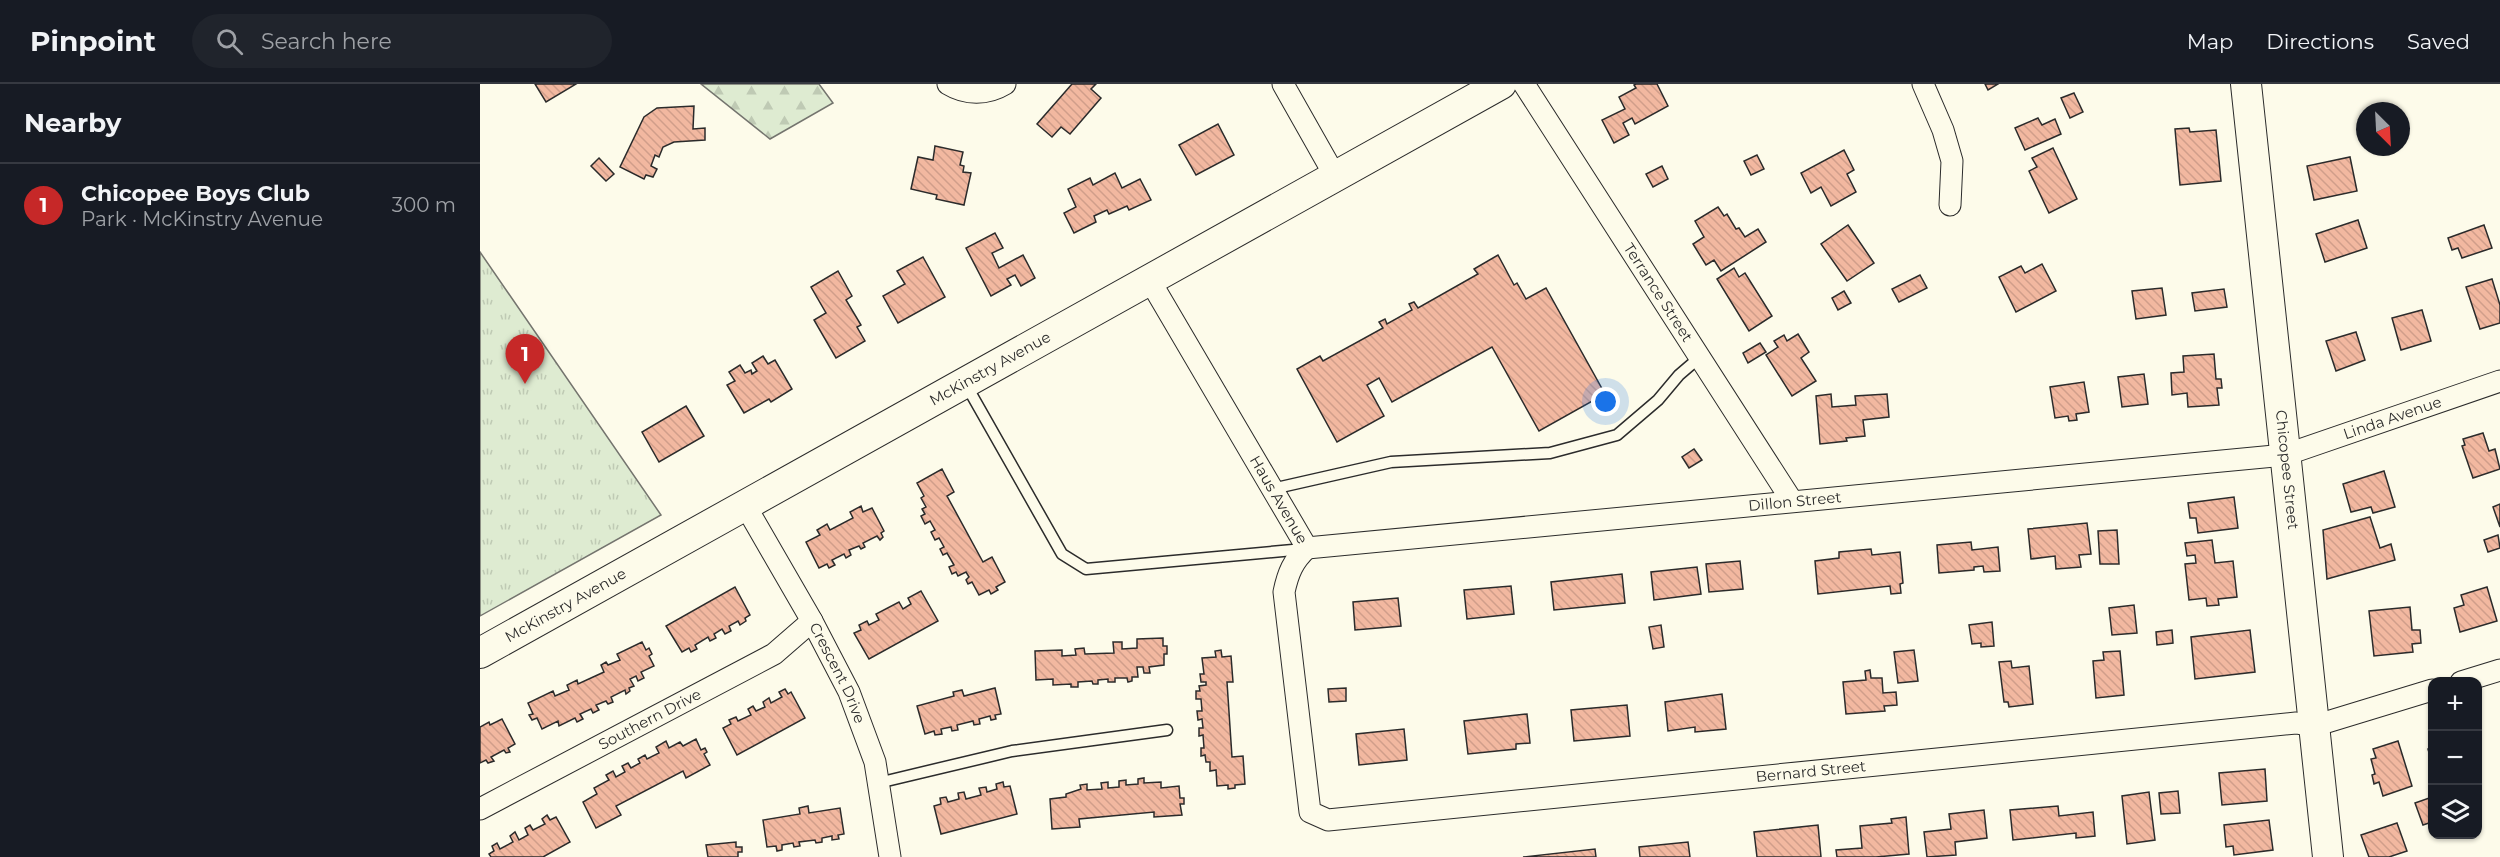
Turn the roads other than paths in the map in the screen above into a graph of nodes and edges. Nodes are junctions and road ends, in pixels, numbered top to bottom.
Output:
1 (948, 84) edge
2 (1005, 84) edge
3 (1284, 84) edge
4 (1501, 84) edge
5 (1524, 84) edge
6 (1923, 84) edge
7 (2246, 84) edge
8 (1335, 176) junction
9 (1950, 205) dead end
10 (1149, 279) junction
11 (1700, 357) junction
12 (2500, 381) edge
13 (965, 382) junction
14 (2285, 455) junction
15 (1272, 489) junction
16 (1792, 501) junction
17 (745, 505) junction
18 (1307, 548) junction
19 (812, 621) junction
20 (480, 653) edge
21 (2500, 670) edge
22 (2475, 677) edge
23 (2428, 692) edge
24 (2314, 726) junction
25 (1167, 730) dead end
26 (878, 783) junction
27 (480, 809) edge
28 (1310, 812) joint
29 (890, 857) edge
30 (2328, 857) edge

1 - 2 street
3 - 8 street
4 - 8 street, McKinstry Avenue
5 - 11 street, Terrance Street
6 - 9 street
7 - 14 street, Chicopee Street
8 - 10 street, McKinstry Avenue
10 - 13 street, McKinstry Avenue
10 - 15 street, Haus Avenue
11 - 15 lane
11 - 16 street, Terrance Street
12 - 14 street, Linda Avenue
13 - 17 street, McKinstry Avenue
13 - 18 lane
14 - 16 street, Dillon Street
14 - 24 street, Chicopee Street
15 - 18 street, Haus Avenue
16 - 18 street, Dillon Street
17 - 19 street, Crescent Drive
17 - 20 street, McKinstry Avenue
18 - 28 street, Haus Avenue
19 - 26 street, Crescent Drive
19 - 27 street, Southern Drive
21 - 22 street
23 - 24 street
24 - 28 street, Bernard Street
24 - 30 street, Chicopee Street
25 - 26 lane
26 - 29 street, Crescent Drive

